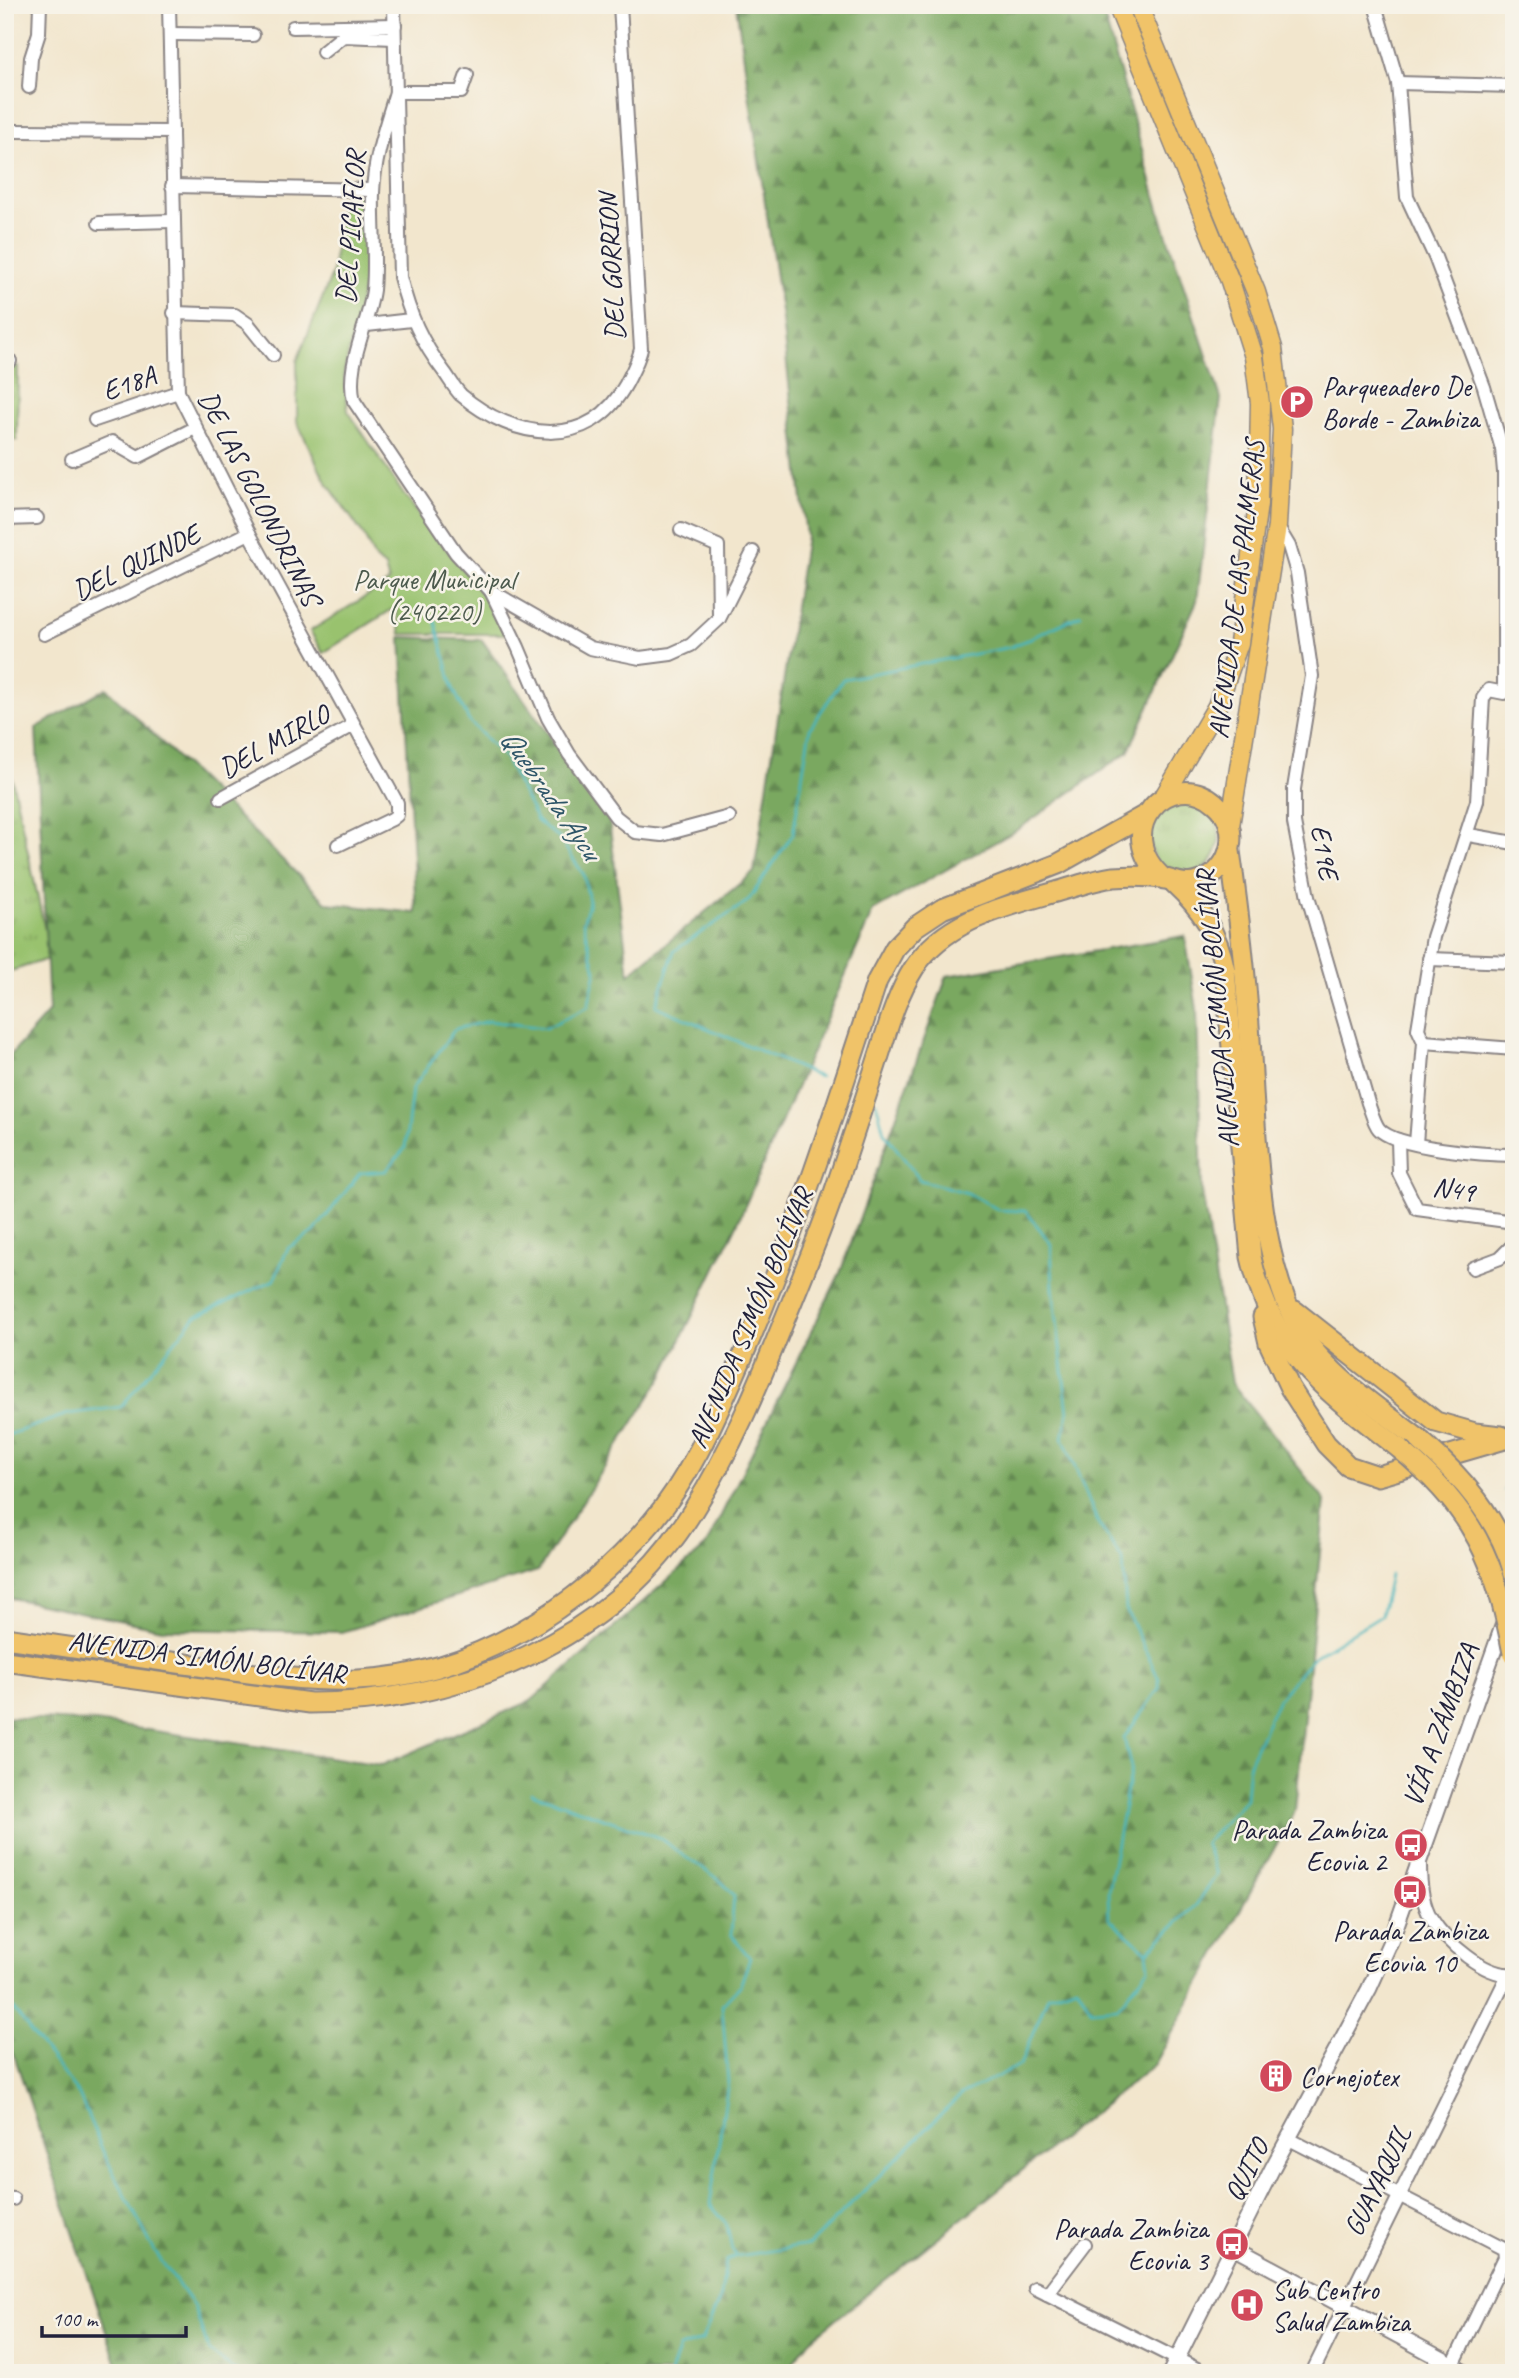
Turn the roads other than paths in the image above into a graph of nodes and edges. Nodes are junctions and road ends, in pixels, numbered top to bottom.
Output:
1 (40, 5) edge
2 (169, 5) edge
3 (394, 5) edge
4 (620, 5) edge
5 (1117, 5) edge
6 (1139, 5) edge
7 (1375, 5) edge
8 (293, 27) dead end
9 (394, 31) junction
10 (170, 34) junction
11 (253, 35) dead end
12 (323, 52) dead end
13 (467, 75) dead end
14 (1398, 83) junction
15 (1514, 86) edge
16 (29, 88) dead end
17 (396, 92) junction
18 (13, 131) dead end
19 (172, 132) junction
20 (172, 186) junction
21 (373, 190) junction
22 (172, 221) junction
23 (99, 223) dead end
24 (174, 313) junction
25 (411, 320) junction
26 (367, 325) junction
27 (273, 355) dead end
28 (178, 392) junction
29 (95, 420) dead end
30 (195, 428) junction
31 (72, 459) dead end
32 (1509, 492) edge
33 (37, 518) dead end
34 (5, 519) edge
35 (1276, 526) junction
36 (681, 530) dead end
37 (249, 533) junction
38 (754, 552) dead end
39 (1509, 560) edge
40 (1271, 570) junction
41 (1297, 573) junction
42 (491, 591) junction
43 (719, 619) junction
44 (1509, 624) edge
45 (44, 634) dead end
46 (1509, 693) edge
47 (352, 726) junction
48 (1163, 798) junction
49 (221, 799) dead end
50 (1147, 814) junction
51 (729, 817) dead end
52 (1232, 817) junction
53 (1469, 835) junction
54 (1514, 843) edge
55 (338, 845) dead end
56 (1230, 851) junction
57 (1169, 881) junction
58 (1429, 959) junction
59 (1514, 962) edge
60 (1249, 1021) junction
61 (1424, 1042) junction
62 (1514, 1049) edge
63 (1398, 1140) junction
64 (1416, 1143) junction
65 (1514, 1155) edge
66 (1514, 1222) edge
67 (1514, 1244) edge
68 (1473, 1268) dead end
69 (1263, 1299) junction
70 (1288, 1306) junction
71 (1513, 1437) edge
72 (1514, 1573) edge
73 (1514, 1594) edge
74 (5, 1631) edge
75 (5, 1638) edge
76 (40, 1643) junction
77 (1513, 1653) edge
78 (1514, 1660) edge
79 (5, 1661) edge
80 (1419, 1854) junction
81 (1511, 1975) edge
82 (1289, 2139) junction
83 (1396, 2196) junction
84 (1085, 2244) dead end
85 (1233, 2247) junction
86 (1343, 2308) junction
87 (1178, 2358) junction
88 (1451, 2369) edge
89 (1170, 2373) edge
90 (1205, 2373) edge
91 (1312, 2373) edge
92 (1468, 2373) edge

1 - 16 street
2 - 10 street, DE LAS GOLONDRINAS
3 - 9 street, DEL GORRION
4 - 25 street, DEL GORRION
5 - 48 main road, AVENIDA DE LAS PALMERAS
6 - 35 main road, AVENIDA DE LAS PALMERAS
7 - 14 street
8 - 9 street
9 - 12 street
9 - 17 street, DEL GORRION
10 - 11 street
10 - 19 street, DE LAS GOLONDRINAS
13 - 17 street
14 - 15 street
14 - 32 street
17 - 21 street, DEL PICAFLOR
17 - 25 street, DEL GORRION
18 - 19 street
19 - 20 street, DE LAS GOLONDRINAS
20 - 21 street
20 - 22 street, DE LAS GOLONDRINAS
21 - 26 street, DEL PICAFLOR
22 - 23 street
22 - 24 street, DE LAS GOLONDRINAS
24 - 27 street
24 - 28 street, DE LAS GOLONDRINAS
25 - 26 street, DEL PICAFLOR
26 - 42 street, DEL PICAFLOR
28 - 29 street, E18A
28 - 30 street, DE LAS GOLONDRINAS
30 - 31 street
30 - 37 street, DE LAS GOLONDRINAS
32 - 39 street
33 - 34 street
35 - 40 main road, AVENIDA DE LAS PALMERAS
35 - 41 street, E19E
36 - 43 street
37 - 45 street, DEL QUINDE
37 - 47 street, DE LAS GOLONDRINAS
38 - 43 street
39 - 44 street
40 - 41 street
40 - 52 main road, AVENIDA DE LAS PALMERAS
41 - 63 street, E19E
42 - 43 street
42 - 51 street
44 - 46 street
46 - 53 street
47 - 49 street, DEL MIRLO
47 - 55 street, DE LAS GOLONDRINAS
48 - 50 highway
48 - 52 highway
50 - 57 highway
50 - 76 highway, AVENIDA SIMÓN BOLÍVAR
52 - 56 highway
52 - 60 highway
53 - 54 street
53 - 58 street
56 - 57 highway
56 - 60 highway, AVENIDA SIMÓN BOLÍVAR
57 - 69 highway, AVENIDA SIMÓN BOLÍVAR
57 - 79 highway, AVENIDA SIMÓN BOLÍVAR
58 - 59 street
58 - 61 street
60 - 70 highway, AVENIDA SIMÓN BOLÍVAR
61 - 62 street
61 - 64 street
63 - 64 street
63 - 66 street, N49
64 - 65 street
67 - 68 street
69 - 71 highway
69 - 77 highway, AVENIDA SIMÓN BOLÍVAR, bridge
70 - 71 highway
70 - 72 highway, AVENIDA SIMÓN BOLÍVAR, bridge
73 - 80 street, VÍA A ZÁMBIZA
74 - 76 highway
75 - 76 highway, AVENIDA SIMÓN BOLÍVAR
77 - 78 highway, AVENIDA SIMÓN BOLÍVAR
80 - 81 street
80 - 82 street, VÍA A ZÁMBIZA
81 - 83 street, GUAYAQUIL
82 - 83 street
82 - 85 street, QUITO
83 - 86 street, GUAYAQUIL
83 - 88 street
84 - 87 street
85 - 86 street
85 - 87 street, QUITO
86 - 88 street
86 - 91 street, GUAYAQUIL
87 - 89 street, QUITO
87 - 90 street
88 - 92 street

